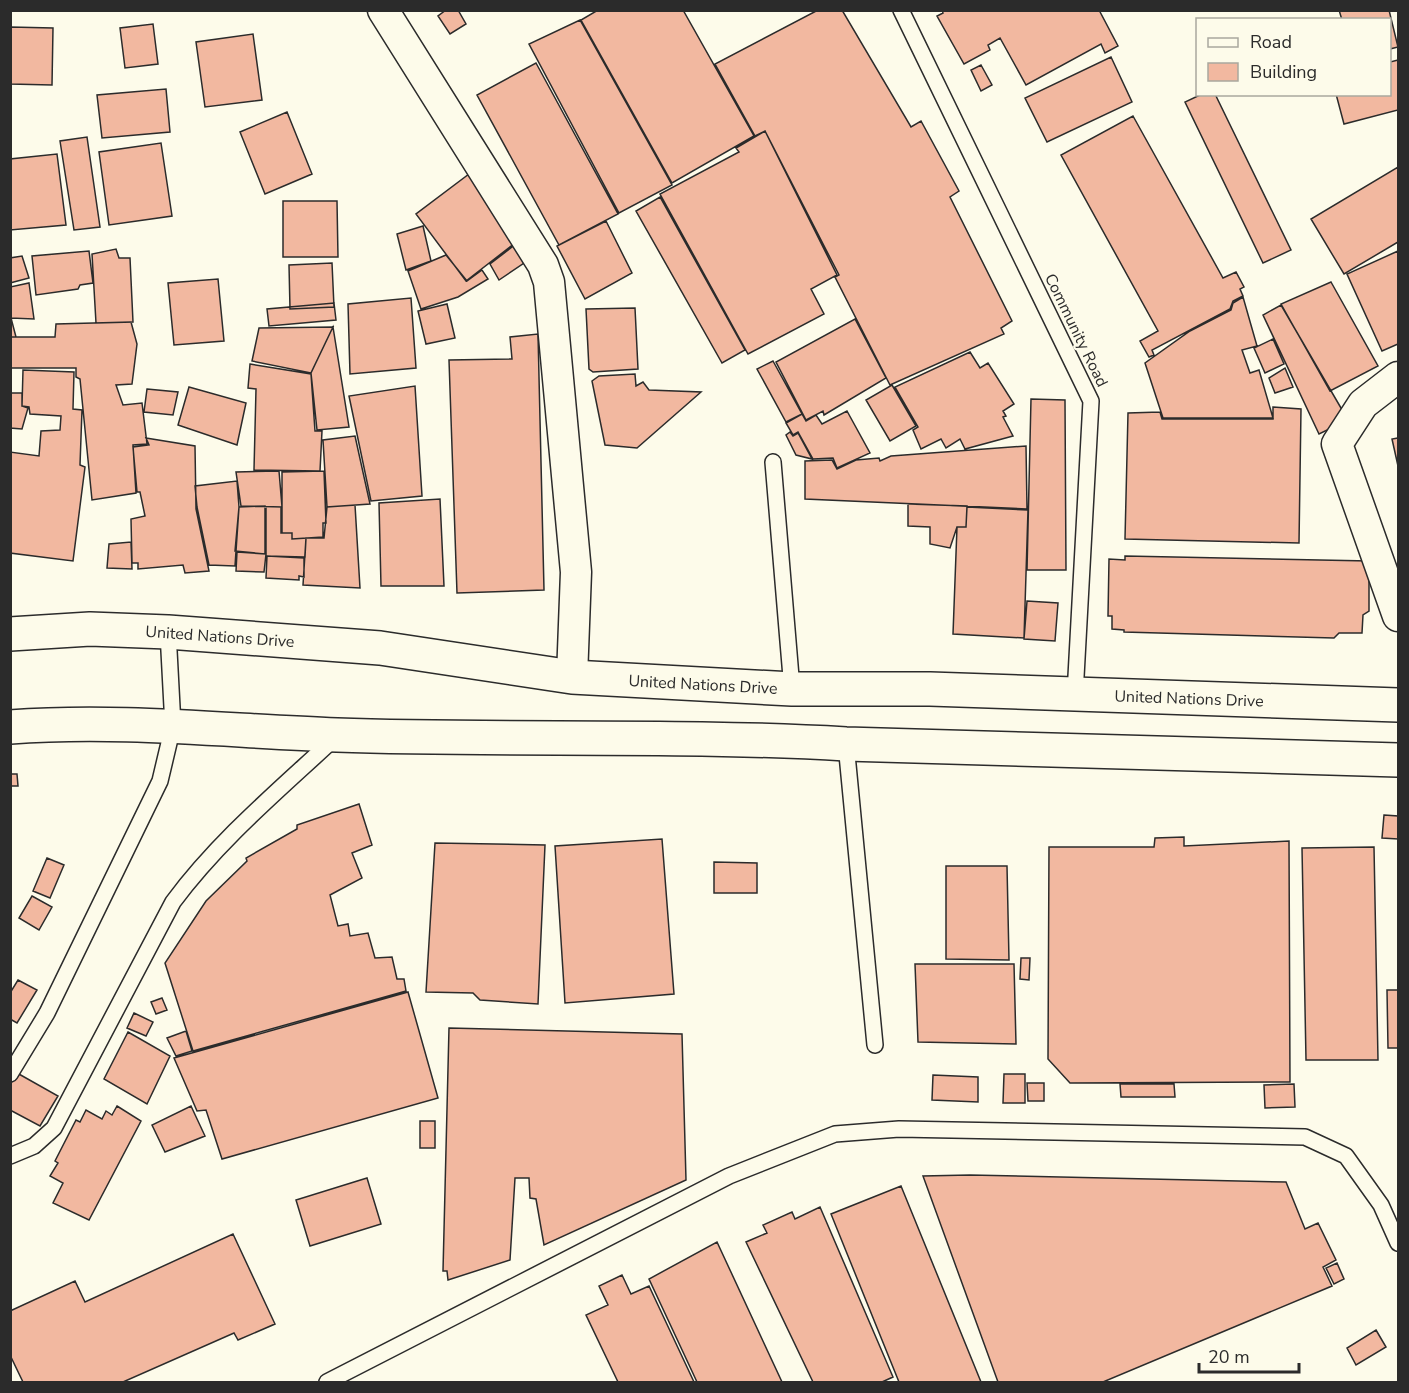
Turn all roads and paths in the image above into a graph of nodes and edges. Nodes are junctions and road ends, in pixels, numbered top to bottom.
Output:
1 (383, 10) edge
2 (901, 10) edge
3 (1398, 377) edge
4 (773, 462) dead end
5 (1398, 616) edge
6 (168, 632) junction
7 (10, 634) edge
8 (572, 677) junction
9 (792, 689) junction
10 (1076, 695) junction
11 (1398, 705) edge
12 (173, 726) junction
13 (10, 727) edge
14 (338, 735) junction
15 (846, 744) junction
16 (1398, 760) edge
17 (875, 1045) dead end
18 (10, 1074) edge
19 (10, 1156) edge
20 (1398, 1244) edge
21 (327, 1383) edge

1 - 8 street
2 - 10 lane, Community Road
3 - 5 street
4 - 9 lane
6 - 7 highway, United Nations Drive
6 - 8 highway, United Nations Drive
6 - 12 lane
8 - 9 highway, United Nations Drive
9 - 10 highway, United Nations Drive
10 - 11 highway, United Nations Drive
12 - 13 highway
12 - 14 highway
12 - 18 lane
14 - 15 highway
14 - 19 lane
15 - 16 highway
15 - 17 lane
20 - 21 lane

